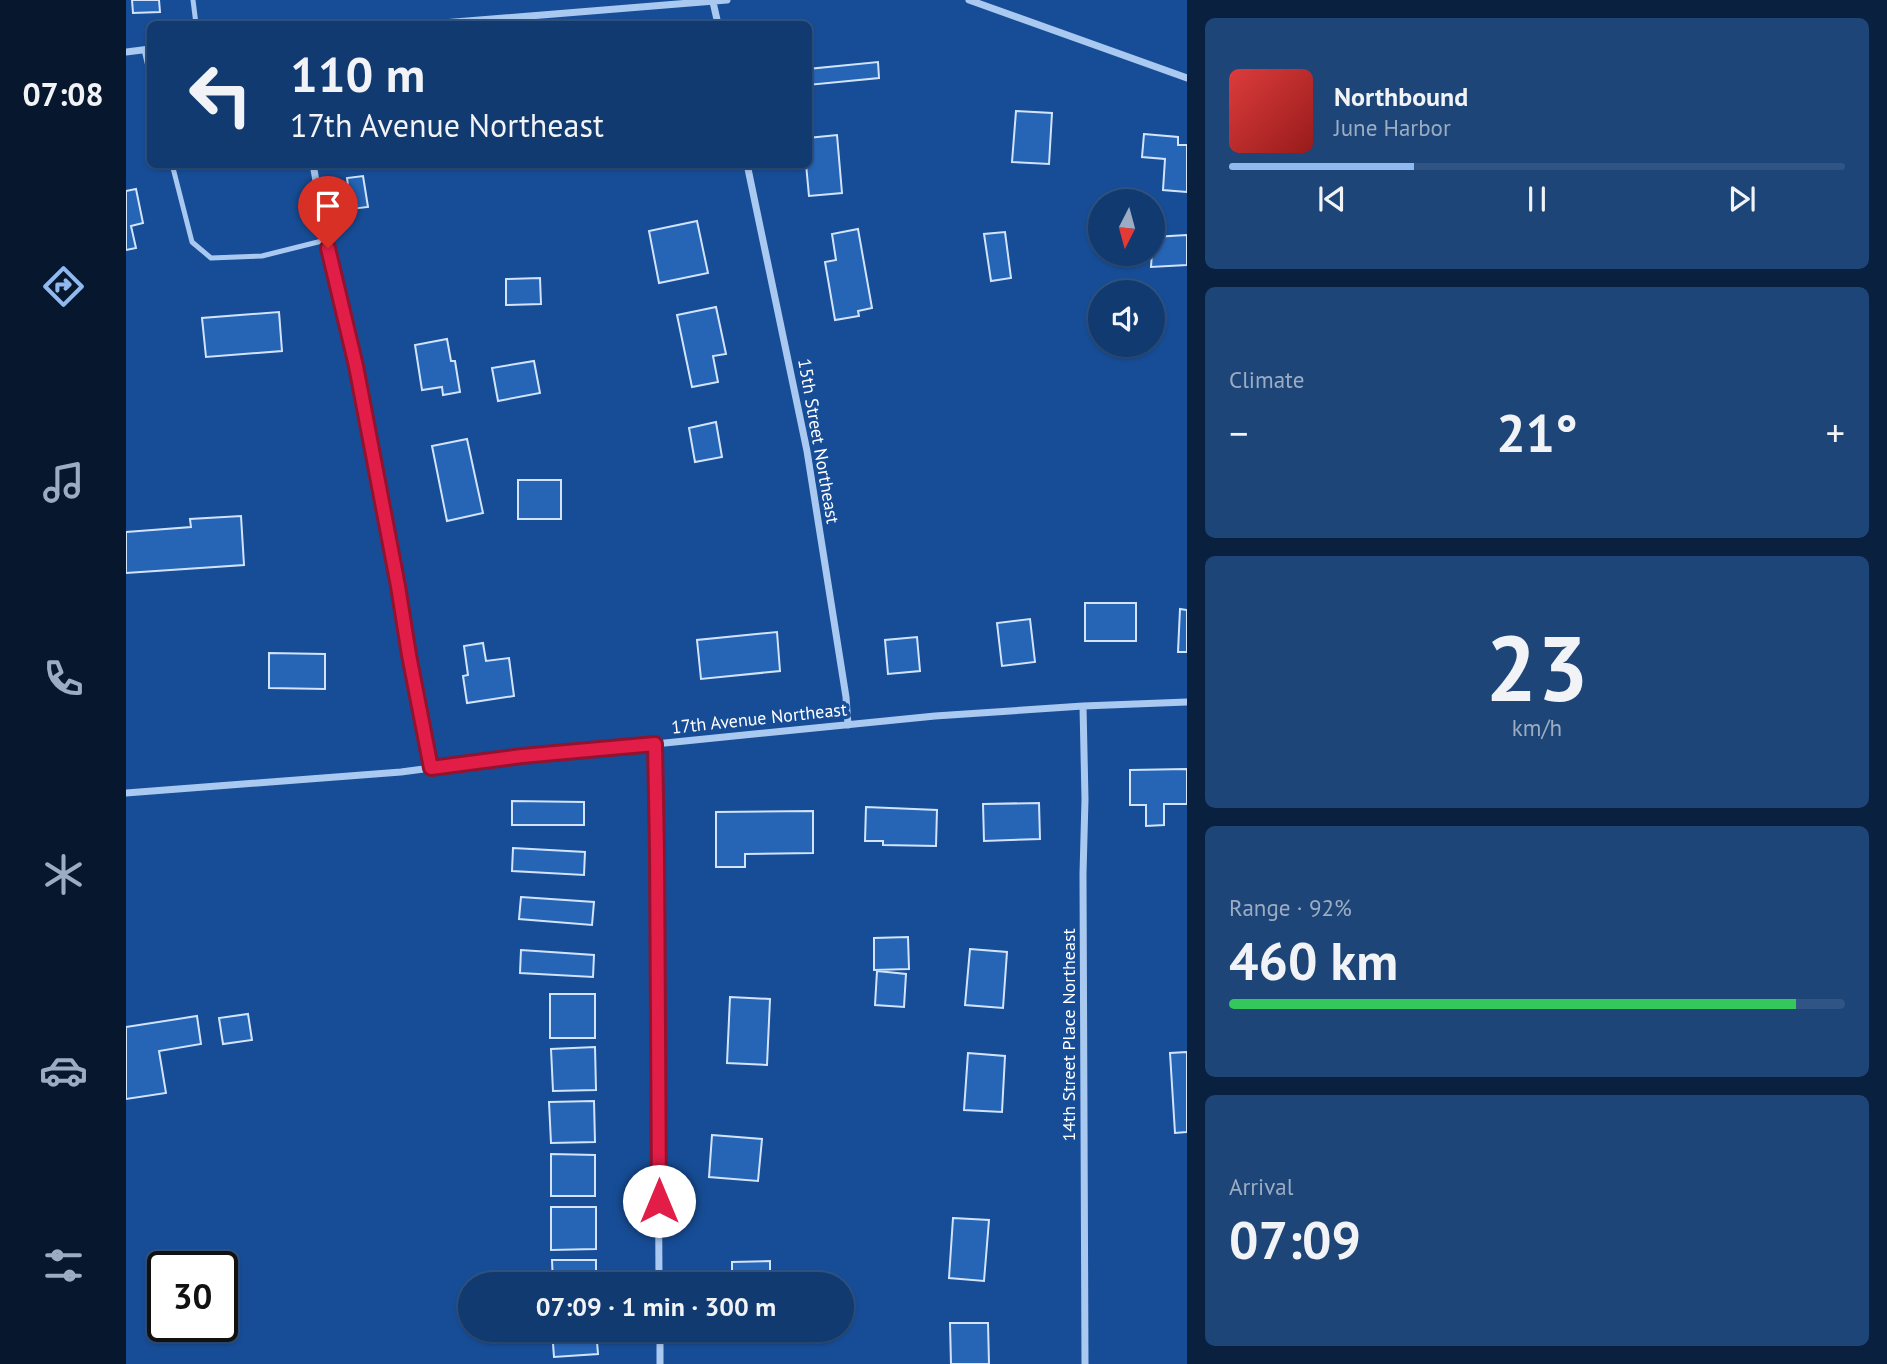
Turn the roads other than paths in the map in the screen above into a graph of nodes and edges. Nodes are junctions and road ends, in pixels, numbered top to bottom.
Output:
1 (193, 0) edge
2 (727, 0) edge
3 (969, 0) edge
4 (713, 2) edge
5 (196, 21) edge
6 (469, 21) edge
7 (717, 21) edge
8 (147, 50) edge
9 (126, 51) edge
10 (1187, 78) edge
11 (173, 168) edge
12 (314, 168) edge
13 (748, 168) edge
14 (326, 240) junction
15 (1187, 702) edge
16 (1083, 706) junction
17 (848, 724) junction
18 (655, 744) junction
19 (431, 768) junction
20 (126, 793) edge
21 (659, 1272) edge
22 (660, 1342) edge
23 (660, 1364) edge
24 (1085, 1364) edge

1 - 5 lane
2 - 4 street
3 - 10 street
4 - 6 street
4 - 7 street
8 - 9 street
11 - 14 lane
12 - 14 street
13 - 17 street, 15th Street Northeast
14 - 19 street
15 - 16 street, 17th Avenue Northeast
16 - 17 street, 17th Avenue Northeast
16 - 24 street, 14th Street Place Northeast
17 - 18 street, 17th Avenue Northeast
18 - 19 street, 17th Avenue Northeast
18 - 21 street
19 - 20 street, 17th Avenue Northeast
22 - 23 street

